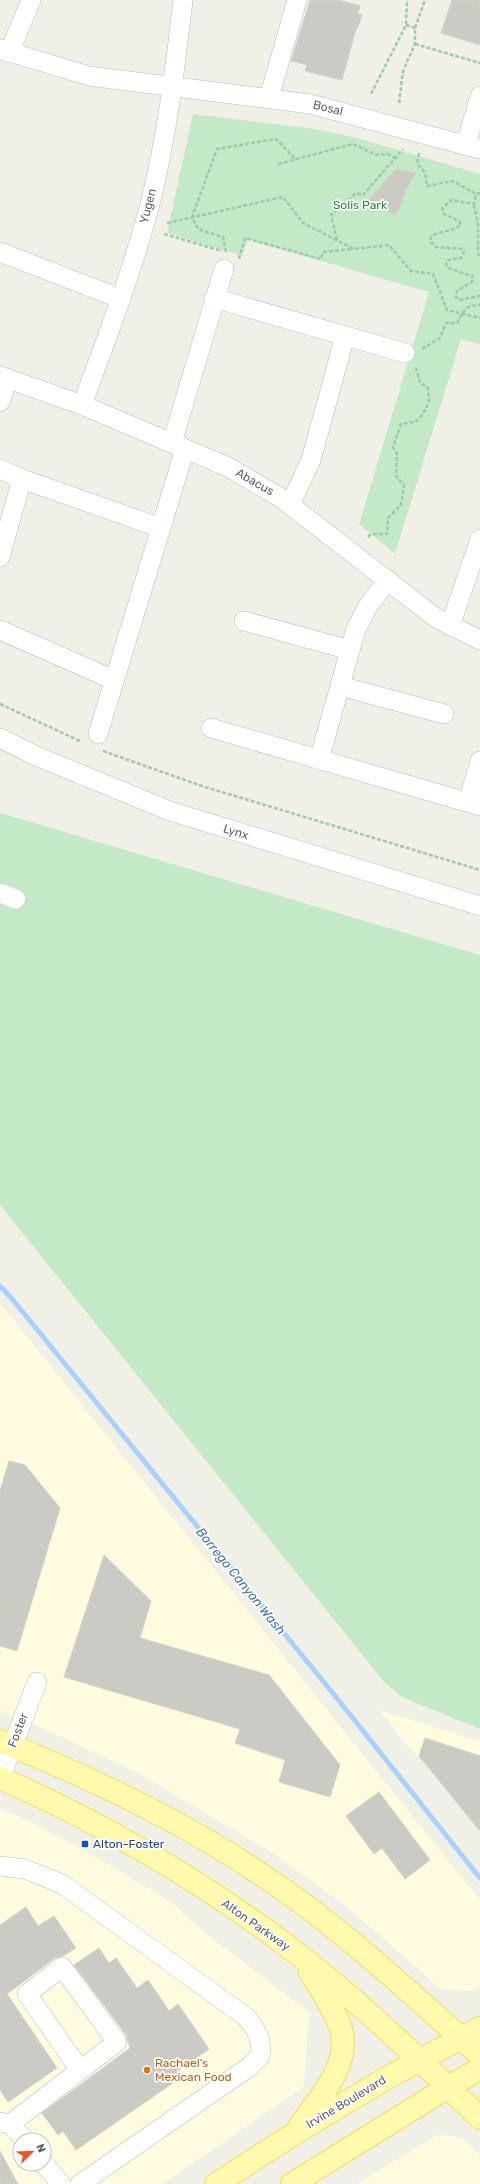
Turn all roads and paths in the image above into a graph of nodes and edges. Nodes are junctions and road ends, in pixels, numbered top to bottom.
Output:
1 (31, 0) edge
2 (183, 0) edge
3 (298, 0) edge
4 (408, 0) edge
5 (425, 0) edge
6 (406, 25) junction
7 (415, 28) junction
8 (415, 44) junction
9 (5, 51) edge
10 (480, 63) edge
11 (173, 86) junction
12 (371, 94) dead end
13 (480, 96) edge
14 (269, 98) junction
15 (399, 102) dead end
16 (473, 147) edge
17 (403, 149) dead end
18 (419, 153) dead end
19 (395, 158) junction
20 (295, 159) junction
21 (278, 164) dead end
22 (480, 193) edge
23 (476, 194) junction
24 (474, 204) junction
25 (192, 217) junction
26 (167, 223) dead end
27 (164, 234) dead end
28 (337, 240) junction
29 (354, 249) junction
30 (0, 252) edge
31 (240, 257) junction
32 (480, 257) edge
33 (225, 261) junction
34 (480, 296) edge
35 (214, 298) junction
36 (121, 299) junction
37 (480, 305) edge
38 (463, 314) junction
39 (480, 318) edge
40 (345, 336) junction
41 (414, 358) junction
42 (4, 377) edge
43 (0, 402) edge
44 (82, 405) junction
45 (178, 446) junction
46 (0, 469) edge
47 (22, 479) junction
48 (290, 504) junction
49 (160, 528) junction
50 (368, 537) dead end
51 (480, 539) edge
52 (0, 557) edge
53 (388, 580) junction
54 (244, 620) dead end
55 (450, 626) junction
56 (0, 630) edge
57 (480, 640) edge
58 (350, 650) junction
59 (114, 680) junction
60 (340, 686) junction
61 (0, 704) edge
62 (444, 714) dead end
63 (211, 728) dead end
64 (0, 738) edge
65 (96, 743) junction
66 (319, 760) junction
67 (480, 761) edge
68 (474, 804) edge
69 (480, 870) edge
70 (480, 906) edge
71 (37, 1682) dead end
72 (6, 1744) edge
73 (0, 1779) edge
74 (0, 1866) edge
75 (304, 1960) junction
76 (480, 2028) edge
77 (460, 2037) junction
78 (480, 2055) edge
79 (419, 2060) junction
80 (480, 2069) edge
81 (80, 2070) junction
82 (448, 2086) junction
83 (480, 2118) edge
84 (5, 2123) edge
85 (15, 2132) edge
86 (296, 2132) junction
87 (51, 2172) edge
88 (61, 2184) edge
89 (80, 2184) edge
90 (216, 2184) edge
91 (292, 2184) edge

1 - 9 street
2 - 11 street, Yugen
3 - 14 street
4 - 6 path
5 - 7 path
6 - 7 path
6 - 12 path
7 - 8 path
8 - 10 path
8 - 15 path
9 - 11 street, Bosal
11 - 14 street, Bosal
11 - 36 street, Yugen
13 - 16 street
14 - 16 street, Bosal
17 - 19 path
18 - 23 path
19 - 20 path
19 - 28 path
20 - 21 path
20 - 25 path
22 - 23 path
23 - 24 path
24 - 32 path
24 - 34 path
25 - 26 path
25 - 28 path
25 - 33 path
27 - 33 path
28 - 29 path
29 - 31 path
29 - 38 path
30 - 36 street
31 - 33 path
31 - 33 path
33 - 35 street
35 - 40 street
35 - 45 street
36 - 44 street, Yugen
37 - 38 path
38 - 39 path
38 - 41 path
40 - 41 street
40 - 48 street
41 - 50 path
42 - 43 street
42 - 44 street, Abacus
44 - 45 street, Abacus
45 - 48 street, Abacus
45 - 49 street
46 - 47 street
47 - 49 street
47 - 52 street
48 - 53 street, Abacus
49 - 59 street
51 - 55 street
53 - 55 street, Abacus
53 - 58 street
54 - 58 street
55 - 57 street, Abacus
56 - 59 street
58 - 60 street
59 - 65 street
60 - 62 street
60 - 66 street
61 - 65 path
63 - 66 street
64 - 70 street, Lynx
65 - 69 path
66 - 68 street
67 - 68 street
71 - 72 street, Foster
72 - 73 street, Foster
72 - 77 main road
73 - 75 main road, Alton Parkway
74 - 89 street
75 - 79 main road, Alton Parkway
75 - 86 main road
76 - 77 main road, Irvine Boulevard
77 - 78 main road
77 - 79 main road, Irvine Boulevard
79 - 82 main road, Alton Parkway
79 - 86 main road, Irvine Boulevard
80 - 82 main road
81 - 81 street
81 - 84 street
82 - 83 main road, Alton Parkway
82 - 91 main road
84 - 85 street
86 - 90 main road, Irvine Boulevard
87 - 88 street

